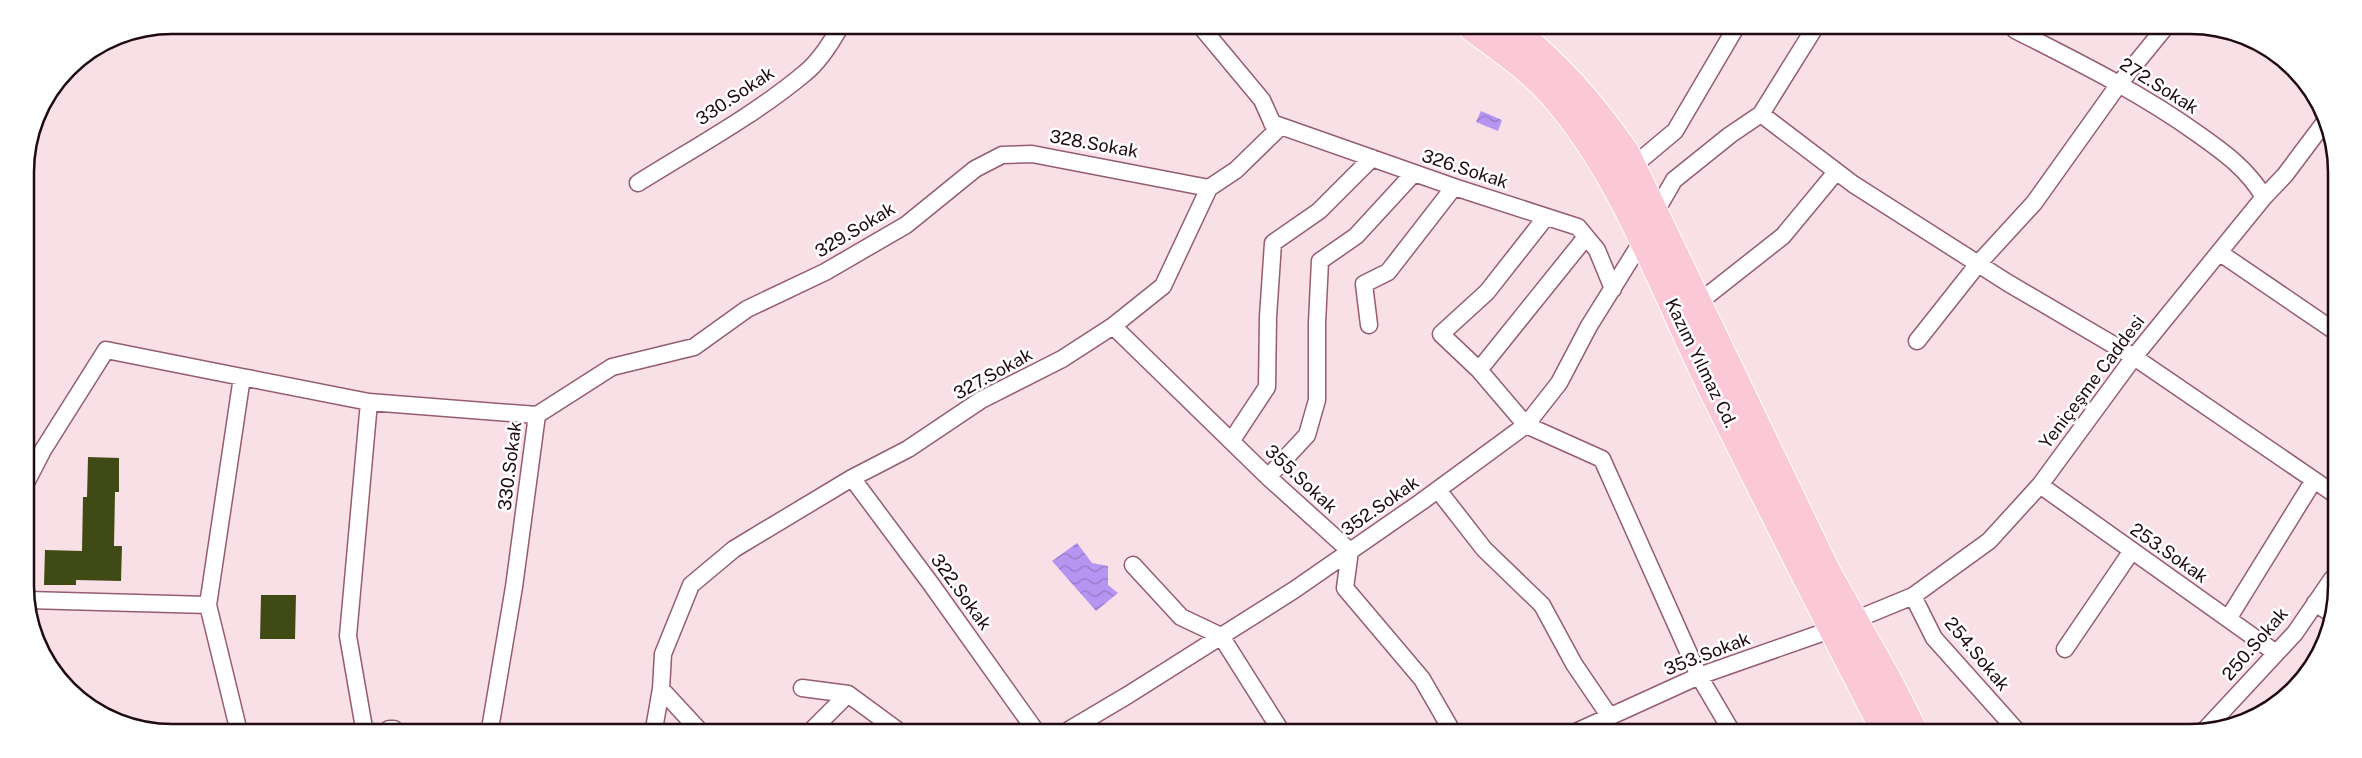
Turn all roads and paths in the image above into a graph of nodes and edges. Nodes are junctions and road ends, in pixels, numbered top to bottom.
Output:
1 (836, 34) edge
2 (1207, 34) edge
3 (1481, 34) edge
4 (1518, 34) edge
5 (1732, 34) edge
6 (1811, 34) edge
7 (2023, 34) edge
8 (2160, 34) edge
9 (2119, 84) junction
10 (1761, 114) junction
11 (1272, 123) junction
12 (2321, 126) edge
13 (1372, 158) junction
14 (1632, 167) junction
15 (975, 169) joint
16 (1836, 172) junction
17 (1414, 173) junction
18 (638, 183) dead end
19 (1454, 187) junction
20 (1209, 188) junction
21 (2264, 197) junction
22 (1655, 213) junction
23 (1546, 217) junction
24 (1586, 237) junction
25 (1642, 241) junction
26 (2220, 253) junction
27 (1978, 264) junction
28 (1613, 289) junction
29 (1698, 303) junction
30 (747, 309) joint
31 (1369, 325) dead end
32 (1113, 326) junction
33 (2328, 327) edge
34 (1917, 341) dead end
35 (2134, 357) junction
36 (1479, 370) junction
37 (242, 377) junction
38 (369, 402) junction
39 (537, 415) junction
40 (1526, 425) junction
41 (1232, 440) junction
42 (34, 467) edge
43 (1268, 477) junction
44 (852, 478) junction
45 (2314, 480) junction
46 (2040, 485) junction
47 (1438, 490) junction
48 (2328, 490) edge
49 (1350, 551) junction
50 (2131, 552) junction
51 (1133, 564) dead end
52 (2328, 585) edge
53 (1913, 596) junction
54 (35, 600) edge
55 (2315, 603) junction
56 (208, 605) junction
57 (2326, 610) edge
58 (2228, 619) junction
59 (1843, 625) junction
60 (1221, 636) junction
61 (2065, 648) dead end
62 (2276, 653) junction
63 (1699, 676) junction
64 (802, 688) dead end
65 (661, 689) junction
66 (848, 694) junction
67 (1610, 717) junction
68 (2212, 723) edge
69 (237, 724) edge
70 (363, 724) edge
71 (491, 724) edge
72 (655, 724) edge
73 (693, 724) edge
74 (819, 724) edge
75 (889, 724) edge
76 (1030, 724) edge
77 (1079, 724) edge
78 (1278, 724) edge
79 (1448, 724) edge
80 (1594, 724) edge
81 (1727, 724) edge
82 (1883, 724) edge
83 (1909, 724) edge
84 (2011, 724) edge

1 - 18 street, 330.Sokak
2 - 11 street
3 - 25 highway, Kazım Yılmaz Cd.
4 - 14 highway, Kazım Yılmaz Cd.
5 - 14 street
6 - 10 street
7 - 9 street, 272.Sokak
8 - 9 street
9 - 21 street, 272.Sokak
9 - 27 street
10 - 16 street
10 - 22 street
11 - 13 street, 326.Sokak
11 - 20 street
12 - 21 street, Yeniçeşme Caddesi
13 - 17 street, 326.Sokak
13 - 41 street
14 - 22 highway, Kazım Yılmaz Cd.
15 - 20 street, 328.Sokak
15 - 30 street, 329.Sokak
16 - 27 street
16 - 29 street
17 - 19 street, 326.Sokak
17 - 43 street
19 - 23 street, 326.Sokak
19 - 31 street
20 - 32 street, 327.Sokak
21 - 26 street, Yeniçeşme Caddesi
22 - 29 highway, Kazım Yılmaz Cd.
23 - 24 street, 326.Sokak
23 - 36 street
24 - 28 street, 326.Sokak
24 - 36 street
25 - 28 street, 352.Sokak
25 - 59 highway, Kazım Yılmaz Cd.
26 - 33 street
26 - 35 street, Yeniçeşme Caddesi
27 - 34 street
27 - 35 street
28 - 40 street, 352.Sokak
29 - 59 highway, Kazım Yılmaz Cd.
30 - 39 street, 330.Sokak
32 - 41 street, 355.Sokak
32 - 44 street, 327.Sokak
35 - 45 street
35 - 46 street, Yeniçeşme Caddesi
36 - 40 street
37 - 38 street
37 - 42 street
37 - 56 street
38 - 39 street
38 - 70 street
39 - 71 street, 330.Sokak
40 - 47 street, 352.Sokak
40 - 63 street
41 - 43 street, 355.Sokak
43 - 49 street, 355.Sokak
44 - 65 street, 327.Sokak
44 - 76 street, 322.Sokak
45 - 48 street
45 - 58 street
46 - 50 street, 253.Sokak
46 - 53 street, Yeniçeşme Caddesi
47 - 49 street, 352.Sokak
47 - 67 street
49 - 60 street, 352.Sokak
49 - 79 street
50 - 58 street, 253.Sokak
50 - 61 street
51 - 60 street
52 - 55 street, 250.Sokak
53 - 59 street, Yeniçeşme Caddesi
53 - 84 street, 254.Sokak
54 - 56 street
55 - 57 street
55 - 62 street, 250.Sokak
56 - 69 street
58 - 62 street, 253.Sokak
59 - 63 street, 353.Sokak
59 - 82 highway, Kazım Yılmaz Cd.
59 - 83 highway, Kazım Yılmaz Cd.
60 - 77 street, 352.Sokak
60 - 78 street
62 - 68 street, 250.Sokak
63 - 67 street, 353.Sokak
63 - 81 street
64 - 66 street
65 - 72 street, 327.Sokak
65 - 73 street
66 - 74 street
66 - 75 street
67 - 80 street, 353.Sokak

